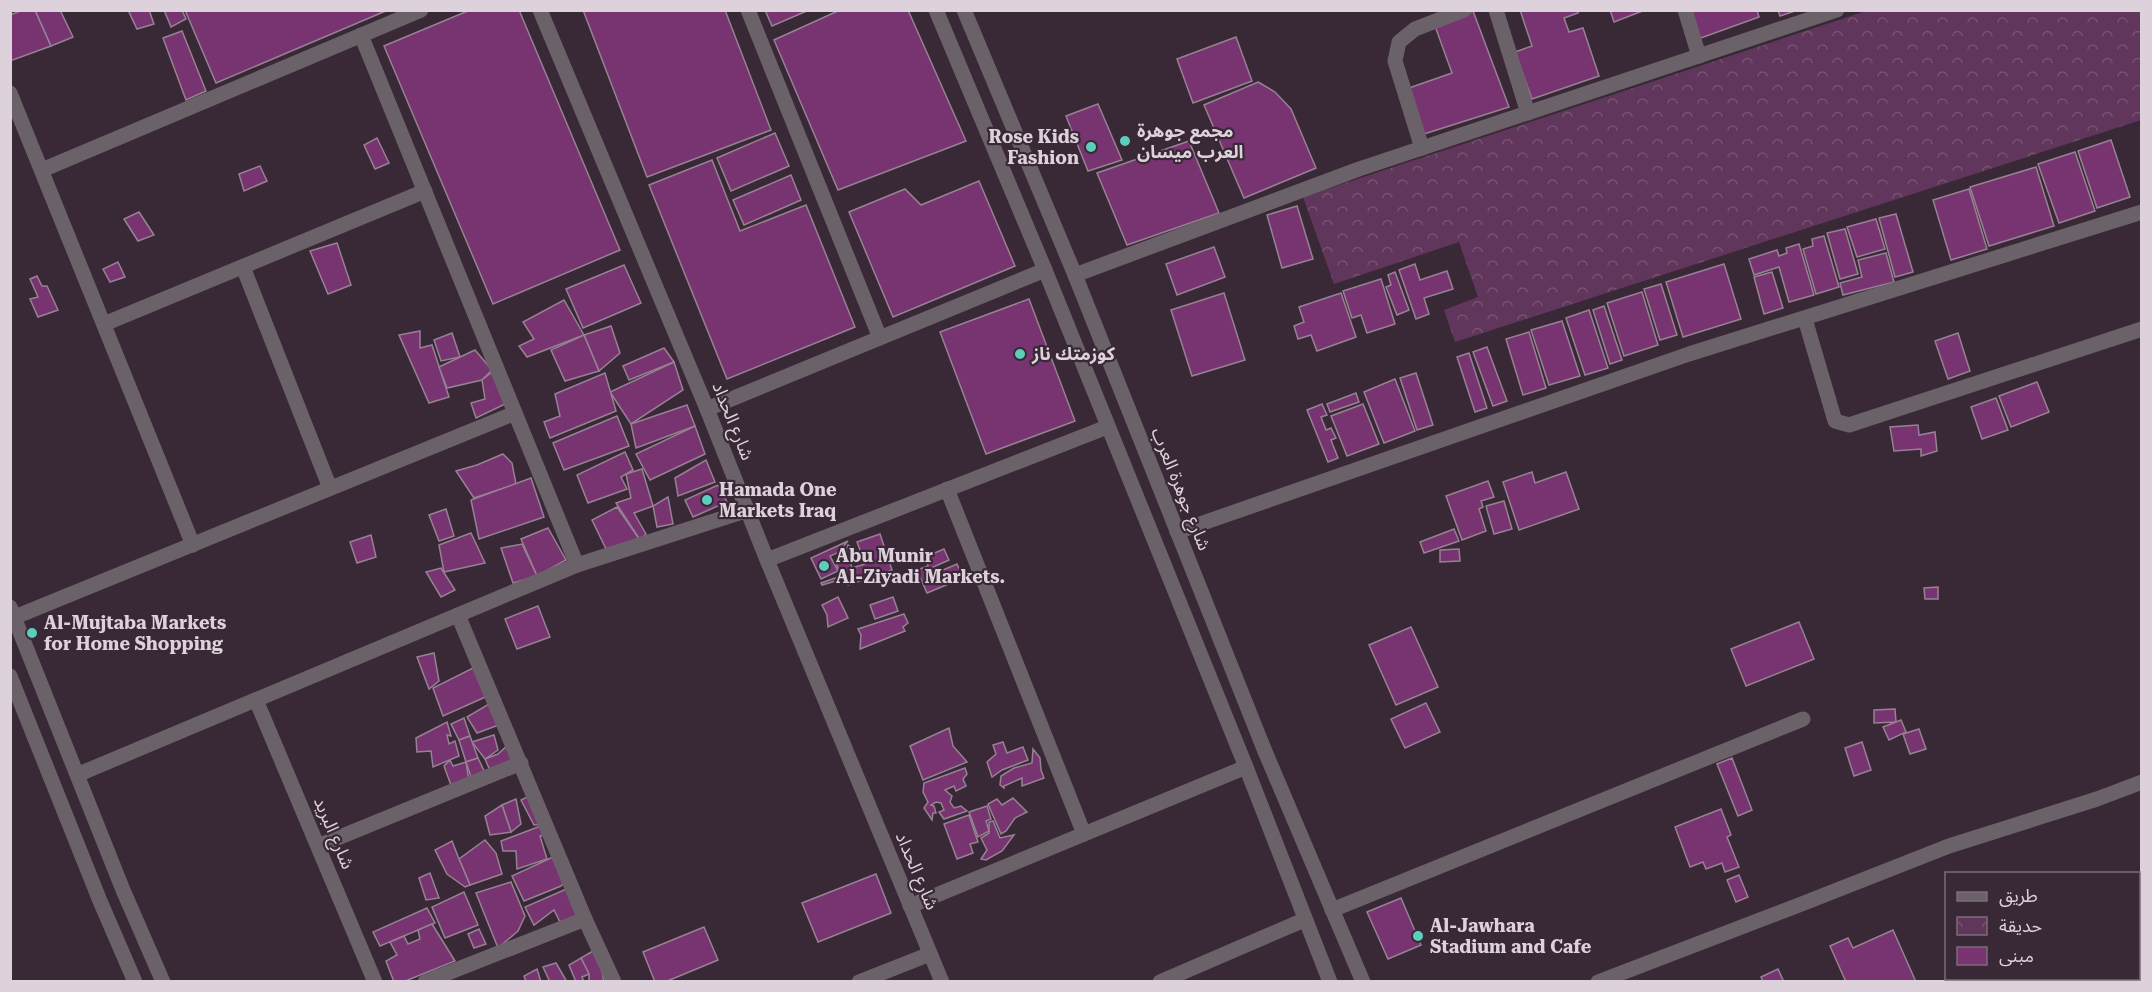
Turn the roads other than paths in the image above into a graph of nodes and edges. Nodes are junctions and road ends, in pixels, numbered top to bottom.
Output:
1 (421, 10) edge
2 (540, 10) edge
3 (748, 10) edge
4 (936, 10) edge
5 (964, 10) edge
6 (1464, 10) edge
7 (1496, 10) edge
8 (1685, 10) edge
9 (1837, 10) edge
10 (361, 35) junction
11 (1699, 56) junction
12 (10, 93) edge
13 (1528, 113) junction
14 (1422, 148) junction
15 (42, 170) junction
16 (425, 191) junction
17 (2142, 213) edge
18 (243, 267) junction
19 (1045, 270) junction
20 (1075, 275) junction
21 (1805, 319) junction
22 (104, 324) junction
23 (2142, 329) edge
24 (880, 338) junction
25 (708, 409) junction
26 (515, 413) junction
27 (1107, 427) junction
28 (330, 488) junction
29 (947, 489) junction
30 (748, 510) junction
31 (1177, 532) junction
32 (193, 545) junction
33 (767, 560) junction
34 (577, 566) junction
35 (13, 612) edge
36 (458, 615) junction
37 (10, 676) edge
38 (256, 700) junction
39 (16, 702) edge
40 (1803, 719) dead end
41 (521, 763) junction
42 (1246, 767) junction
43 (79, 774) junction
44 (2142, 782) edge
45 (1084, 834) junction
46 (318, 846) junction
47 (123, 890) junction
48 (100, 901) junction
49 (910, 906) junction
50 (1332, 910) junction
51 (585, 919) junction
52 (1304, 920) junction
53 (149, 949) junction
54 (930, 954) junction
55 (125, 960) junction
56 (135, 981) edge
57 (163, 981) edge
58 (375, 981) edge
59 (425, 981) edge
60 (614, 981) edge
61 (858, 981) edge
62 (942, 981) edge
63 (1160, 981) edge
64 (1330, 981) edge
65 (1363, 981) edge
66 (1598, 981) edge

1 - 10 street
2 - 25 street, شارع الحداد
3 - 24 street
4 - 19 street
5 - 20 street, شارع جوهرة العرب
6 - 14 street
7 - 13 street
8 - 11 street
9 - 11 street
10 - 15 street
10 - 16 street
11 - 13 street
12 - 15 street
13 - 14 street
14 - 20 street
15 - 22 street
16 - 18 street
16 - 26 street
17 - 21 street
18 - 22 street
18 - 28 street
19 - 24 street
19 - 27 street
20 - 31 street, شارع جوهرة العرب
21 - 23 street
21 - 31 street
22 - 32 street
24 - 25 street
25 - 30 street, شارع الحداد
26 - 28 street
26 - 34 street
27 - 29 street
27 - 42 street
28 - 32 street
29 - 33 street
29 - 45 street
30 - 33 street, شارع الحداد
30 - 34 street
31 - 50 street, شارع جوهرة العرب
32 - 35 street
33 - 49 street, شارع الحداد
34 - 36 street
35 - 43 street
36 - 38 street
36 - 41 street
37 - 39 street
38 - 43 street
38 - 46 street, شارع البريد
39 - 48 street
40 - 50 street
41 - 46 street
41 - 51 street
42 - 45 street
42 - 52 street
43 - 47 street
44 - 66 street
45 - 49 street
46 - 58 street, شارع البريد
47 - 48 street
47 - 53 street
48 - 55 street
49 - 54 street, شارع الحداد
50 - 65 street, شارع جوهرة العرب
51 - 59 street
51 - 60 street
52 - 63 street
52 - 64 street
53 - 55 street
53 - 57 street
54 - 61 street
54 - 62 street, شارع الحداد
55 - 56 street

